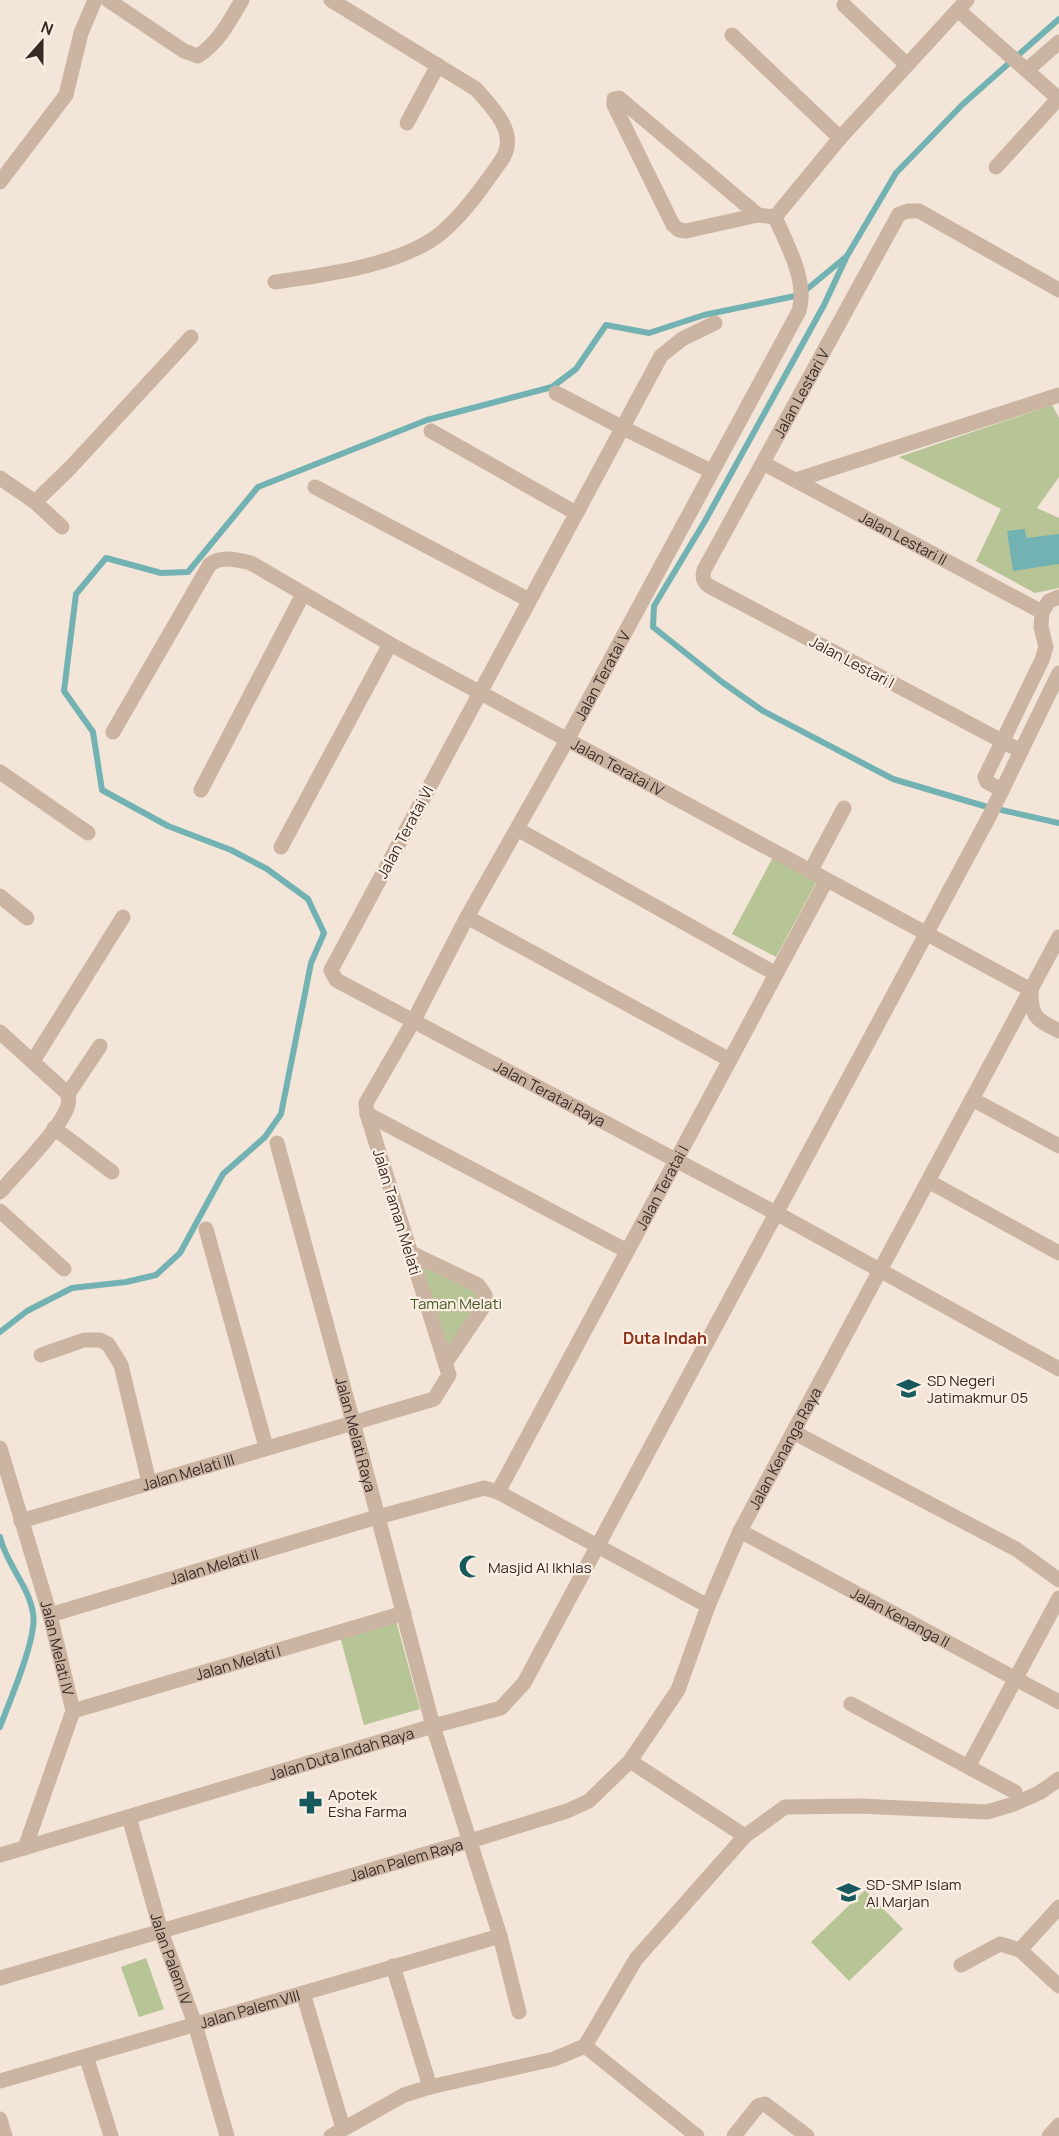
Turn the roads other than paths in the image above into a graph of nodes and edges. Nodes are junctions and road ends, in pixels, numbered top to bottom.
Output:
1 (95, 0) edge
2 (108, 0) edge
3 (242, 0) edge
4 (331, 0) edge
5 (844, 5) dead end
6 (962, 5) edge
7 (732, 35) dead end
8 (1059, 42) edge
9 (906, 64) junction
10 (438, 66) junction
11 (1024, 68) junction
12 (1059, 98) edge
13 (407, 123) dead end
14 (840, 138) junction
15 (996, 167) dead end
16 (0, 182) edge
17 (758, 215) junction
18 (775, 217) junction
19 (275, 282) dead end
20 (1059, 290) edge
21 (715, 323) dead end
22 (191, 337) dead end
23 (556, 393) dead end
24 (1059, 395) edge
25 (623, 428) junction
26 (431, 432) dead end
27 (764, 463) junction
28 (711, 471) junction
29 (0, 478) edge
30 (796, 480) junction
31 (315, 487) dead end
32 (35, 502) junction
33 (576, 513) junction
34 (62, 527) dead end
35 (704, 581) joint
36 (303, 594) junction
37 (1059, 597) edge
38 (529, 600) junction
39 (1042, 612) junction
40 (390, 644) junction
41 (1059, 673) edge
42 (479, 693) junction
43 (113, 732) dead end
44 (567, 740) junction
45 (1002, 742) junction
46 (1021, 751) junction
47 (0, 772) edge
48 (201, 790) dead end
49 (1000, 795) junction
50 (844, 808) dead end
51 (517, 829) junction
52 (88, 833) dead end
53 (281, 847) dead end
54 (810, 872) junction
55 (826, 881) junction
56 (0, 896) edge
57 (123, 917) dead end
58 (467, 917) junction
59 (27, 918) dead end
60 (926, 935) junction
61 (1059, 937) edge
62 (331, 970) joint
63 (776, 974) junction
64 (1031, 990) junction
65 (414, 1020) junction
66 (1059, 1031) edge
67 (1, 1036) edge
68 (100, 1046) dead end
69 (730, 1060) junction
70 (33, 1061) junction
71 (68, 1094) junction
72 (972, 1099) junction
73 (367, 1114) junction
74 (54, 1128) junction
75 (277, 1143) dead end
76 (1059, 1146) edge
77 (676, 1160) junction
78 (112, 1172) dead end
79 (928, 1181) junction
80 (0, 1192) edge
81 (0, 1211) edge
82 (775, 1212) junction
83 (206, 1228) dead end
84 (627, 1251) junction
85 (409, 1252) junction
86 (1059, 1253) edge
87 (64, 1269) dead end
88 (880, 1270) junction
89 (41, 1355) dead end
90 (446, 1362) junction
91 (1059, 1369) edge
92 (354, 1422) junction
93 (793, 1432) junction
94 (0, 1448) edge
95 (266, 1448) junction
96 (149, 1482) junction
97 (498, 1492) junction
98 (378, 1517) junction
99 (21, 1521) junction
100 (740, 1531) junction
101 (597, 1545) junction
102 (1059, 1580) edge
103 (1059, 1598) edge
104 (708, 1606) junction
105 (404, 1613) junction
106 (50, 1615) junction
107 (1016, 1678) junction
108 (1059, 1702) edge
109 (851, 1704) dead end
110 (73, 1711) junction
111 (433, 1726) junction
112 (630, 1761) junction
113 (968, 1767) junction
114 (1059, 1779) edge
115 (1015, 1792) dead end
116 (129, 1817) junction
117 (745, 1836) junction
118 (470, 1841) junction
119 (25, 1848) junction
120 (0, 1855) edge
121 (1059, 1907) edge
122 (161, 1931) junction
123 (500, 1936) junction
124 (1020, 1950) junction
125 (961, 1965) dead end
126 (393, 1966) junction
127 (0, 1978) edge
128 (1059, 1986) edge
129 (303, 1993) junction
130 (519, 2012) dead end
131 (195, 2024) junction
132 (585, 2046) junction
133 (86, 2056) junction
134 (0, 2081) edge
135 (430, 2086) junction
136 (0, 2118) edge
137 (1059, 2125) edge
138 (337, 2132) edge
139 (5, 2136) edge
140 (111, 2136) edge
141 (227, 2136) edge
142 (697, 2136) edge
143 (734, 2136) edge
144 (807, 2136) edge
145 (1049, 2136) edge

1 - 16 street
2 - 3 street
4 - 10 street
5 - 9 street
6 - 9 street
6 - 11 street
7 - 14 street
8 - 11 street
9 - 14 street
10 - 13 street
10 - 19 street
11 - 12 street
12 - 15 street
14 - 18 street
17 - 17 street
17 - 18 street
18 - 28 street, Jalan Teratai V
20 - 27 street, Jalan Lestari V
21 - 25 street, Jalan Teratai VI
22 - 32 street
23 - 25 street
24 - 30 street
25 - 28 street
25 - 33 street, Jalan Teratai VI
26 - 33 street
27 - 30 street, Jalan Lestari II
27 - 35 street, Jalan Lestari V
28 - 44 street, Jalan Teratai V
29 - 32 street
30 - 39 street, Jalan Lestari II
31 - 38 street
32 - 34 street
33 - 38 street, Jalan Teratai VI
35 - 45 street, Jalan Lestari I
36 - 40 street, Jalan Teratai IV
36 - 43 street, Jalan Teratai IV
36 - 48 street
37 - 39 street
38 - 42 street, Jalan Teratai VI
39 - 45 street
40 - 42 street, Jalan Teratai IV
40 - 53 street
41 - 46 street, Jalan Duta Indah Raya
42 - 44 street, Jalan Teratai IV
42 - 62 street, Jalan Teratai VI
44 - 51 street, Jalan Teratai V
44 - 54 street, Jalan Teratai IV
45 - 46 street, Jalan Lestari I
45 - 49 street
46 - 49 street, Jalan Duta Indah Raya
47 - 52 street
49 - 60 street, Jalan Duta Indah Raya
50 - 54 street
51 - 58 street, Jalan Teratai V
51 - 63 street
54 - 55 street, Jalan Teratai IV
55 - 60 street, Jalan Teratai IV
55 - 63 street, Jalan Teratai I
56 - 59 street
57 - 70 street
58 - 65 street, Jalan Teratai V
58 - 69 street
60 - 64 street, Jalan Teratai IV
60 - 82 street, Jalan Duta Indah Raya
61 - 64 street, Jalan Kenanga Raya
62 - 65 street, Jalan Teratai Raya
63 - 69 street, Jalan Teratai I
64 - 66 street
64 - 72 street, Jalan Kenanga Raya
65 - 73 street, Jalan Teratai V
65 - 77 street, Jalan Teratai Raya
67 - 70 street
68 - 71 street
69 - 77 street, Jalan Teratai I
70 - 71 street
71 - 74 street
72 - 76 street
72 - 79 street, Jalan Kenanga Raya
73 - 84 street
73 - 85 street, Jalan Taman Melati
74 - 78 street
74 - 80 street
75 - 92 street, Jalan Melati Raya
77 - 82 street, Jalan Teratai Raya
77 - 84 street, Jalan Teratai I
79 - 86 street
79 - 88 street, Jalan Kenanga Raya
81 - 87 street
82 - 88 street, Jalan Teratai Raya
82 - 101 street, Jalan Duta Indah Raya
83 - 95 street
84 - 97 street, Jalan Teratai I
85 - 90 street, Jalan Taman Melati
85 - 90 street
88 - 91 street, Jalan Teratai Raya
88 - 93 street, Jalan Kenanga Raya
89 - 96 street
90 - 92 street
92 - 95 street, Jalan Melati III
92 - 98 street, Jalan Melati Raya
93 - 100 street, Jalan Kenanga Raya
93 - 102 street
94 - 99 street, Jalan Melati IV
95 - 96 street, Jalan Melati III
96 - 99 street, Jalan Melati III
97 - 98 street, Jalan Melati II
97 - 101 street
98 - 105 street, Jalan Melati Raya
98 - 106 street, Jalan Melati II
99 - 106 street, Jalan Melati IV
100 - 104 street, Jalan Kenanga Raya
100 - 107 street, Jalan Kenanga II
101 - 104 street
101 - 111 street, Jalan Duta Indah Raya
103 - 107 street
104 - 112 street, Jalan Palem Raya
105 - 110 street, Jalan Melati I
105 - 111 street, Jalan Melati Raya
106 - 110 street, Jalan Melati IV
107 - 108 street, Jalan Kenanga II
107 - 113 street
109 - 113 street
110 - 119 street, Jalan Melati IV
111 - 116 street, Jalan Duta Indah Raya
111 - 118 street, Jalan Melati Raya
112 - 117 street
112 - 118 street, Jalan Palem Raya
113 - 115 street
114 - 117 street
116 - 119 street, Jalan Duta Indah Raya
116 - 122 street, Jalan Palem IV
117 - 132 street
118 - 122 street, Jalan Palem Raya
118 - 123 street, Jalan Melati Raya
119 - 120 street, Jalan Duta Indah Raya
121 - 124 street
122 - 127 street, Jalan Palem Raya
122 - 131 street, Jalan Palem IV
123 - 126 street, Jalan Palem VIII
123 - 130 street, Jalan Melati Raya
124 - 125 street
124 - 128 street
126 - 129 street, Jalan Palem VIII
126 - 135 street
129 - 131 street, Jalan Palem VIII
129 - 138 street
131 - 133 street, Jalan Palem VIII
131 - 141 street, Jalan Palem IV
132 - 135 street
132 - 142 street
133 - 134 street, Jalan Palem VIII
133 - 140 street
135 - 138 street
136 - 139 street
137 - 145 street
143 - 144 street

